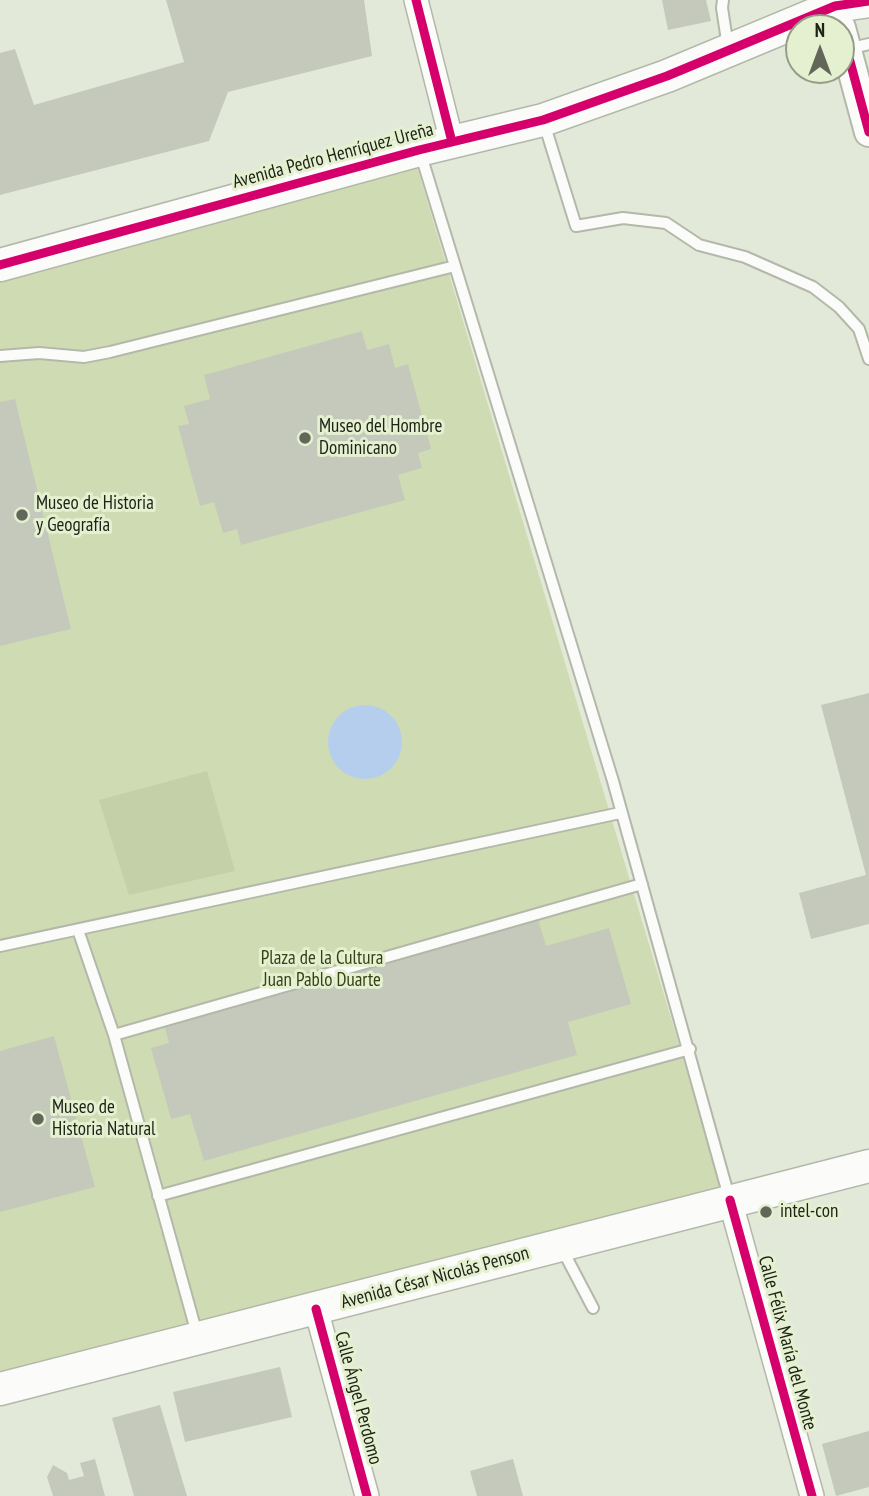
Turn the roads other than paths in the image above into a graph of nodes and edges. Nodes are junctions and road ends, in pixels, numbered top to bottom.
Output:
1 (416, 0) edge
2 (723, 0) edge
3 (869, 1) edge
4 (855, 15) edge
5 (785, 38) edge
6 (729, 50) junction
7 (855, 73) edge
8 (543, 120) junction
9 (869, 132) edge
10 (452, 142) junction
11 (419, 150) junction
12 (0, 265) edge
13 (455, 266) junction
14 (0, 356) edge
15 (869, 359) edge
16 (620, 813) junction
17 (642, 884) junction
18 (78, 930) junction
19 (0, 946) edge
20 (114, 1035) junction
21 (690, 1049) junction
22 (869, 1166) edge
23 (159, 1196) junction
24 (730, 1200) junction
25 (559, 1245) junction
26 (593, 1308) dead end
27 (316, 1309) junction
28 (198, 1340) junction
29 (0, 1389) edge
30 (367, 1496) edge
31 (811, 1496) edge

1 - 10 street
2 - 6 lane
3 - 4 main road, Avenida Pedro Henríquez Ureña
5 - 6 main road, Avenida Pedro Henríquez Ureña
6 - 8 main road, Avenida Pedro Henríquez Ureña
7 - 9 street
8 - 10 main road, Avenida Pedro Henríquez Ureña
8 - 15 lane
10 - 11 main road, Avenida Pedro Henríquez Ureña
11 - 12 main road, Avenida Pedro Henríquez Ureña
11 - 13 lane
13 - 14 lane
13 - 16 lane
16 - 17 lane
16 - 18 lane
17 - 20 lane
17 - 21 lane
18 - 19 lane
18 - 20 lane
20 - 23 lane
21 - 23 lane
21 - 24 lane
22 - 24 main road, Avenida César Nicolás Penson
23 - 28 lane
24 - 25 main road, Avenida César Nicolás Penson
24 - 31 street, Calle Félix María del Monte
25 - 26 lane
25 - 27 main road, Avenida César Nicolás Penson
27 - 28 main road, Avenida César Nicolás Penson
27 - 30 street, Calle Ángel Perdomo
28 - 29 main road, Avenida César Nicolás Penson

